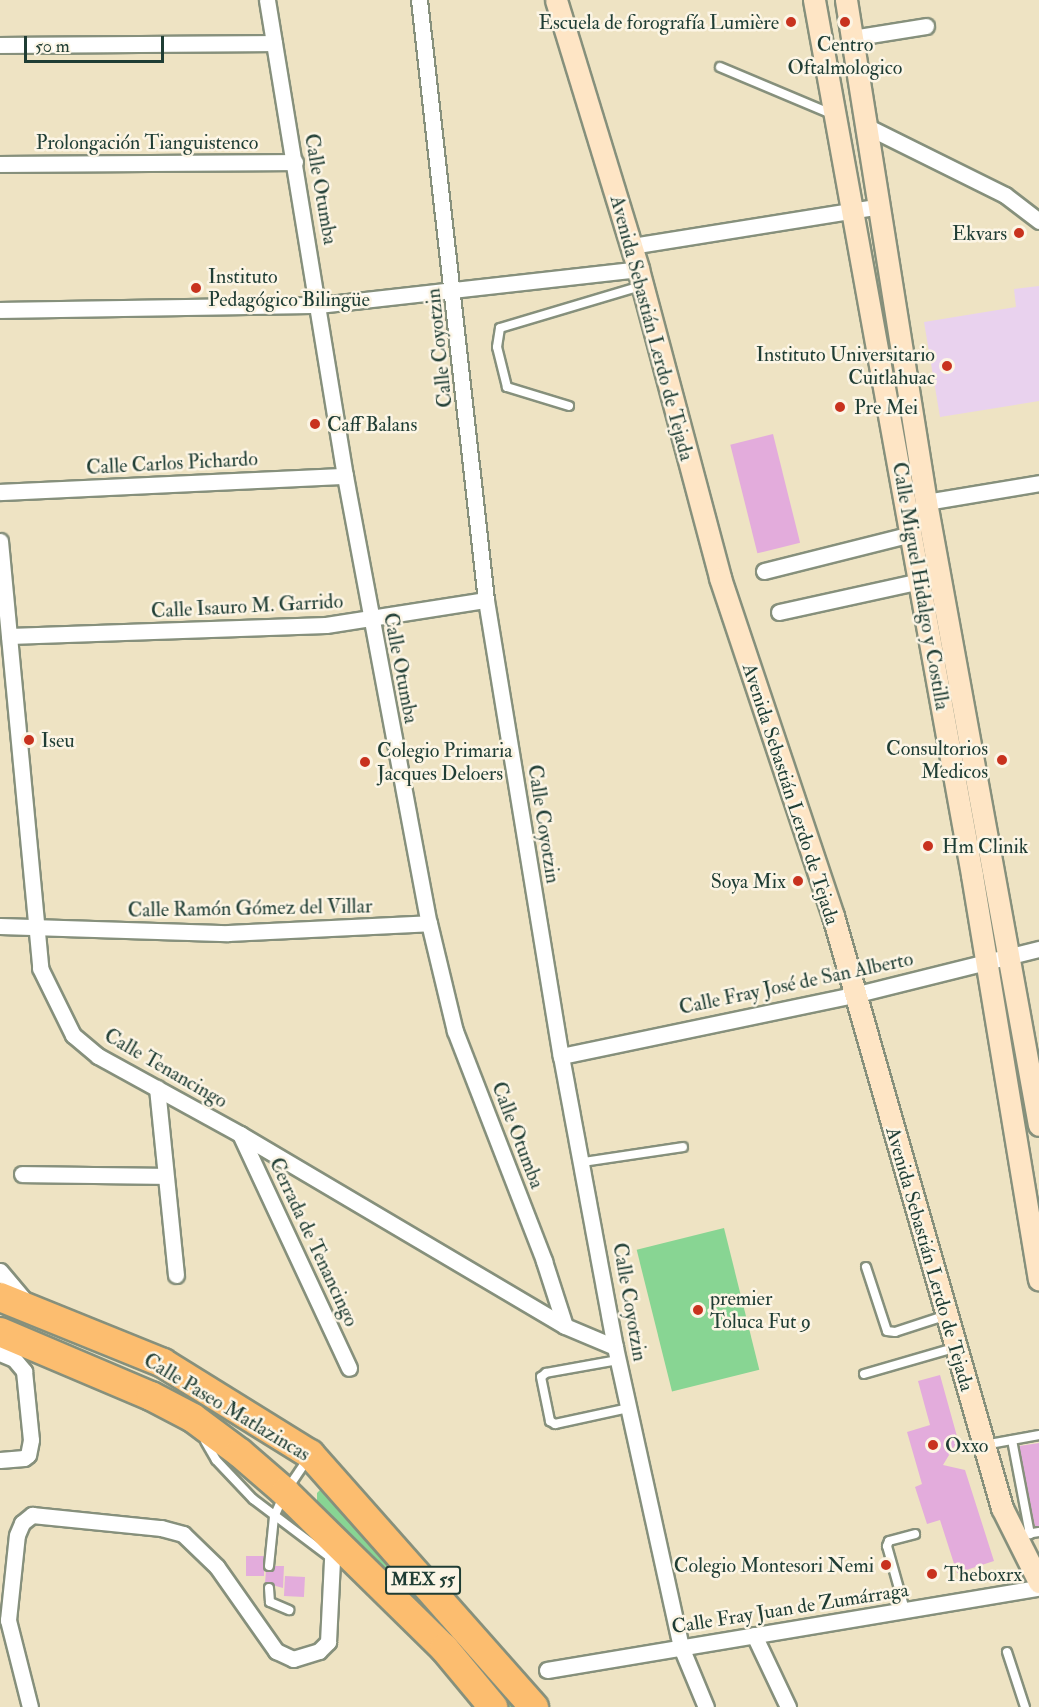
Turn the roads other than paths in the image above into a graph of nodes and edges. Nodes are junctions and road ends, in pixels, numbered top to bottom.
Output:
1 (267, 0) edge
2 (419, 0) edge
3 (556, 0) edge
4 (814, 0) edge
5 (846, 0) edge
6 (926, 26) dead end
7 (852, 38) junction
8 (274, 43) junction
9 (0, 45) edge
10 (720, 67) dead end
11 (836, 116) junction
12 (868, 127) junction
13 (295, 162) junction
14 (0, 164) edge
15 (881, 206) junction
16 (853, 211) junction
17 (1039, 221) edge
18 (632, 246) junction
19 (640, 278) junction
20 (454, 291) junction
21 (319, 305) junction
22 (0, 309) edge
23 (569, 406) dead end
24 (345, 476) junction
25 (1039, 483) edge
26 (0, 492) edge
27 (926, 502) junction
28 (911, 534) junction
29 (0, 541) edge
30 (764, 571) dead end
31 (920, 581) junction
32 (486, 600) junction
33 (779, 612) dead end
34 (370, 618) junction
35 (9, 636) junction
36 (429, 923) junction
37 (0, 926) edge
38 (34, 926) junction
39 (1039, 949) edge
40 (1009, 955) junction
41 (985, 962) junction
42 (854, 995) junction
43 (561, 1056) junction
44 (157, 1088) junction
45 (1039, 1125) edge
46 (240, 1134) junction
47 (683, 1147) dead end
48 (584, 1162) junction
49 (22, 1174) dead end
50 (165, 1176) junction
51 (866, 1267) dead end
52 (0, 1271) edge
53 (176, 1275) dead end
54 (1039, 1279) edge
55 (0, 1297) edge
56 (34, 1311) junction
57 (946, 1316) junction
58 (565, 1326) junction
59 (0, 1332) edge
60 (955, 1348) junction
61 (0, 1353) edge
62 (617, 1353) junction
63 (349, 1368) dead end
64 (864, 1374) dead end
65 (629, 1408) junction
66 (1039, 1436) edge
67 (1012, 1440) junction
68 (983, 1445) junction
69 (310, 1454) junction
70 (0, 1460) edge
71 (280, 1504) junction
72 (1039, 1532) edge
73 (915, 1534) dead end
74 (1023, 1535) junction
75 (332, 1549) junction
76 (269, 1566) dead end
77 (1039, 1582) edge
78 (269, 1588) dead end
79 (1039, 1588) edge
80 (289, 1610) dead end
81 (905, 1610) junction
82 (4, 1617) edge
83 (754, 1635) junction
84 (681, 1647) junction
85 (1007, 1652) dead end
86 (547, 1670) dead end
87 (30, 1707) edge
88 (493, 1707) edge
89 (534, 1707) edge
90 (706, 1707) edge
91 (788, 1707) edge
92 (1026, 1707) edge

1 - 8 street, Calle Otumba
2 - 20 street, Calle Coyotzin
3 - 18 main road, Avenida Sebastián Lerdo de Tejada
4 - 11 main road, Calle Miguel Hidalgo y Costilla
5 - 7 main road, Calle Miguel Hidalgo y Costilla
6 - 7 street
7 - 12 main road, Calle Miguel Hidalgo y Costilla
8 - 9 street
8 - 13 street, Calle Otumba
10 - 11 lane
11 - 16 main road, Calle Miguel Hidalgo y Costilla
12 - 15 main road, Calle Miguel Hidalgo y Costilla
12 - 17 street
13 - 14 street, Prolongación Tianguistenco
13 - 21 street, Calle Otumba
15 - 16 street
15 - 27 main road, Calle Miguel Hidalgo y Costilla
16 - 18 street
16 - 28 main road, Calle Miguel Hidalgo y Costilla
18 - 19 main road, Avenida Sebastián Lerdo de Tejada
19 - 20 street
19 - 23 lane
19 - 42 main road, Avenida Sebastián Lerdo de Tejada
20 - 21 street
20 - 32 street, Calle Coyotzin
21 - 22 street
21 - 24 street, Calle Otumba
24 - 26 street, Calle Carlos Pichardo
24 - 34 street, Calle Otumba
25 - 27 street
27 - 40 main road, Calle Miguel Hidalgo y Costilla
28 - 30 street
28 - 31 main road, Calle Miguel Hidalgo y Costilla
29 - 35 street, Calle Tenancingo
31 - 33 street
31 - 41 main road, Calle Miguel Hidalgo y Costilla
32 - 34 street, Calle Isauro M. Garrido
32 - 43 street, Calle Coyotzin
34 - 35 street, Calle Isauro M. Garrido
34 - 36 street, Calle Otumba
35 - 38 street, Calle Tenancingo
36 - 38 street, Calle Ramón Gómez del Villar
36 - 58 street, Calle Otumba
37 - 38 street, Calle Ramón Gómez del Villar
38 - 44 street, Calle Tenancingo
39 - 40 street, Calle Fray José de San Alberto
40 - 41 street, Calle Fray José de San Alberto
40 - 45 main road, Calle Miguel Hidalgo y Costilla
41 - 42 street, Calle Fray José de San Alberto
41 - 54 main road, Calle Miguel Hidalgo y Costilla
42 - 43 street, Calle Fray José de San Alberto
42 - 57 main road, Avenida Sebastián Lerdo de Tejada
43 - 48 street, Calle Coyotzin
44 - 46 street, Calle Tenancingo
44 - 50 street
46 - 58 street, Calle Tenancingo
46 - 63 street, Cerrada de Tenancingo
47 - 48 lane
48 - 62 street, Calle Coyotzin
49 - 50 street
50 - 53 street
51 - 57 lane
52 - 56 street
55 - 56 highway, Calle Paseo Matlazincas / MEX 55
56 - 69 highway, Calle Paseo Matlazincas / MEX 55
57 - 60 main road, Avenida Sebastián Lerdo de Tejada
58 - 62 street, Calle Tenancingo
59 - 71 highway, Calle Paseo Matlazincas / MEX 55
60 - 64 lane
60 - 68 main road, Avenida Sebastián Lerdo de Tejada
61 - 70 street
62 - 65 street, Calle Coyotzin
62 - 65 lane
65 - 84 street, Calle Coyotzin
66 - 67 lane
67 - 68 lane
67 - 74 lane
68 - 74 main road, Avenida Sebastián Lerdo de Tejada
69 - 71 lane
69 - 89 highway, Calle Paseo Matlazincas / MEX 55
71 - 75 highway, Calle Paseo Matlazincas / MEX 55
71 - 76 lane
72 - 74 lane
73 - 81 lane
74 - 77 main road, Avenida Sebastián Lerdo de Tejada
75 - 82 street
75 - 88 highway, Calle Paseo Matlazincas / MEX 55
78 - 80 lane
79 - 81 street, Calle Fray Juan de Zumárraga
81 - 83 street, Calle Fray Juan de Zumárraga
82 - 87 street
83 - 84 street, Calle Fray Juan de Zumárraga
83 - 91 street
84 - 86 street, Calle Fray Juan de Zumárraga
84 - 90 street, Calle Coyotzin
85 - 92 lane

